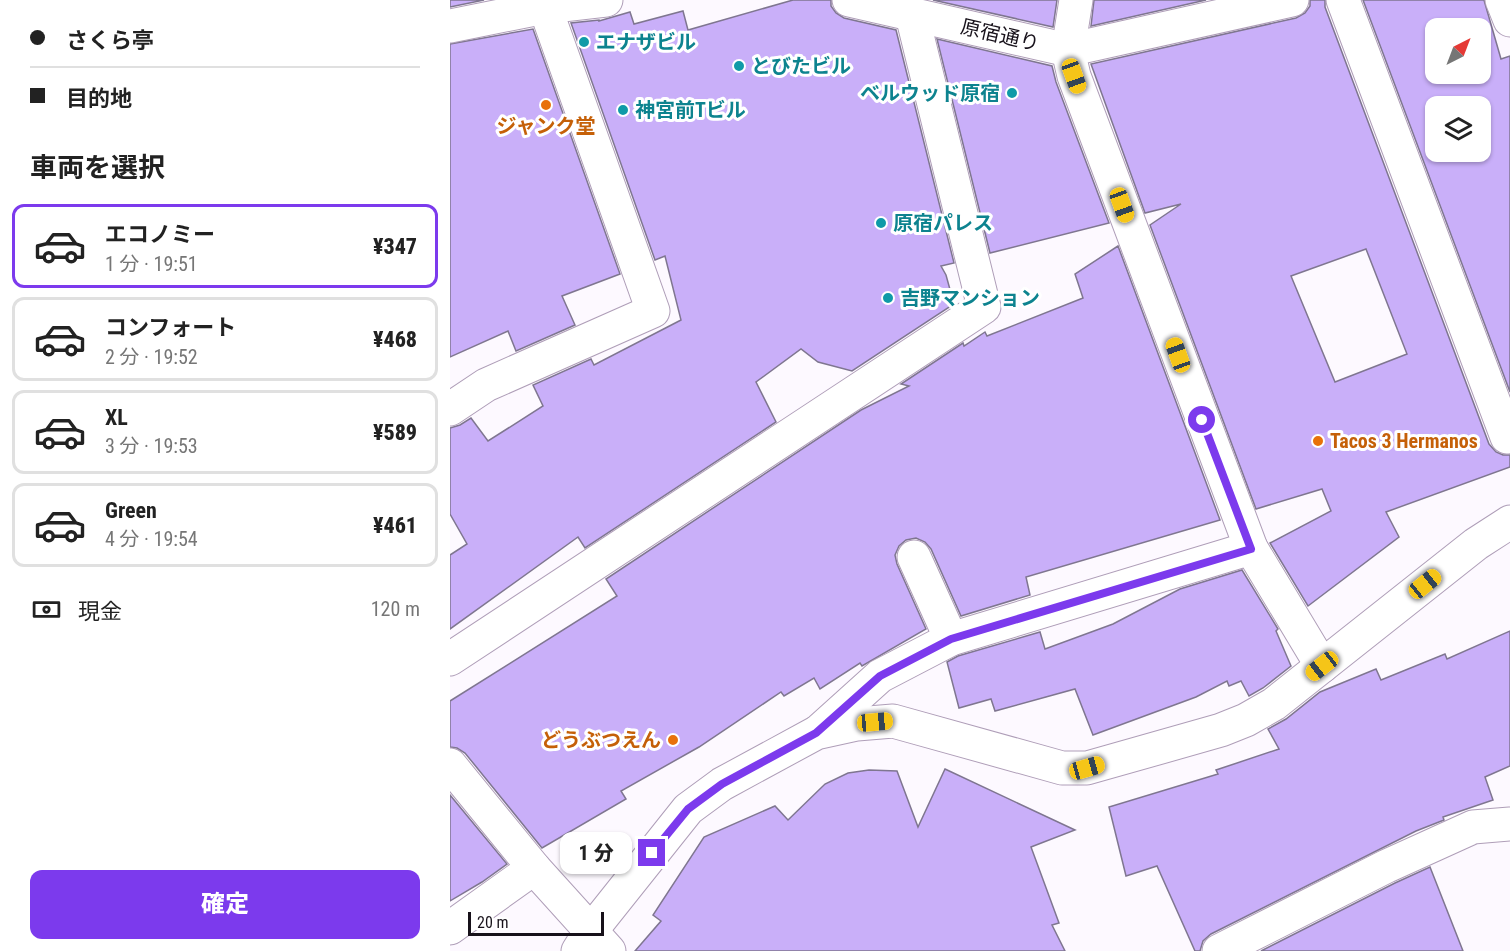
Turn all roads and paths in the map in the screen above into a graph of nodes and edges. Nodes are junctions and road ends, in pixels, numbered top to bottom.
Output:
1 (606, 0) edge
2 (849, 0) edge
3 (1076, 0) edge
4 (1292, 0) edge
5 (1343, 0) edge
6 (1502, 0) edge
7 (545, 7) junction
8 (912, 15) junction
9 (1510, 20) edge
10 (450, 26) edge
11 (1068, 50) junction
12 (450, 410) edge
13 (1507, 437) dead end
14 (1510, 522) edge
15 (1251, 549) junction
16 (914, 557) dead end
17 (951, 639) junction
18 (450, 659) edge
19 (1322, 666) junction
20 (816, 733) junction
21 (450, 765) edge
22 (1510, 824) edge
23 (534, 868) junction
24 (450, 928) edge
25 (592, 945) edge
26 (1219, 951) edge

1 - 7 street
2 - 8 street, 原宿通り
3 - 11 street
4 - 11 street, 原宿通り
5 - 13 street
6 - 9 street
7 - 10 street
7 - 12 street
8 - 11 street, 原宿通り
8 - 18 street
11 - 15 street
14 - 19 street
15 - 17 street
15 - 19 street
16 - 17 street
17 - 20 street
19 - 20 street
20 - 25 street
21 - 23 street
22 - 26 street
23 - 24 street
23 - 25 street

